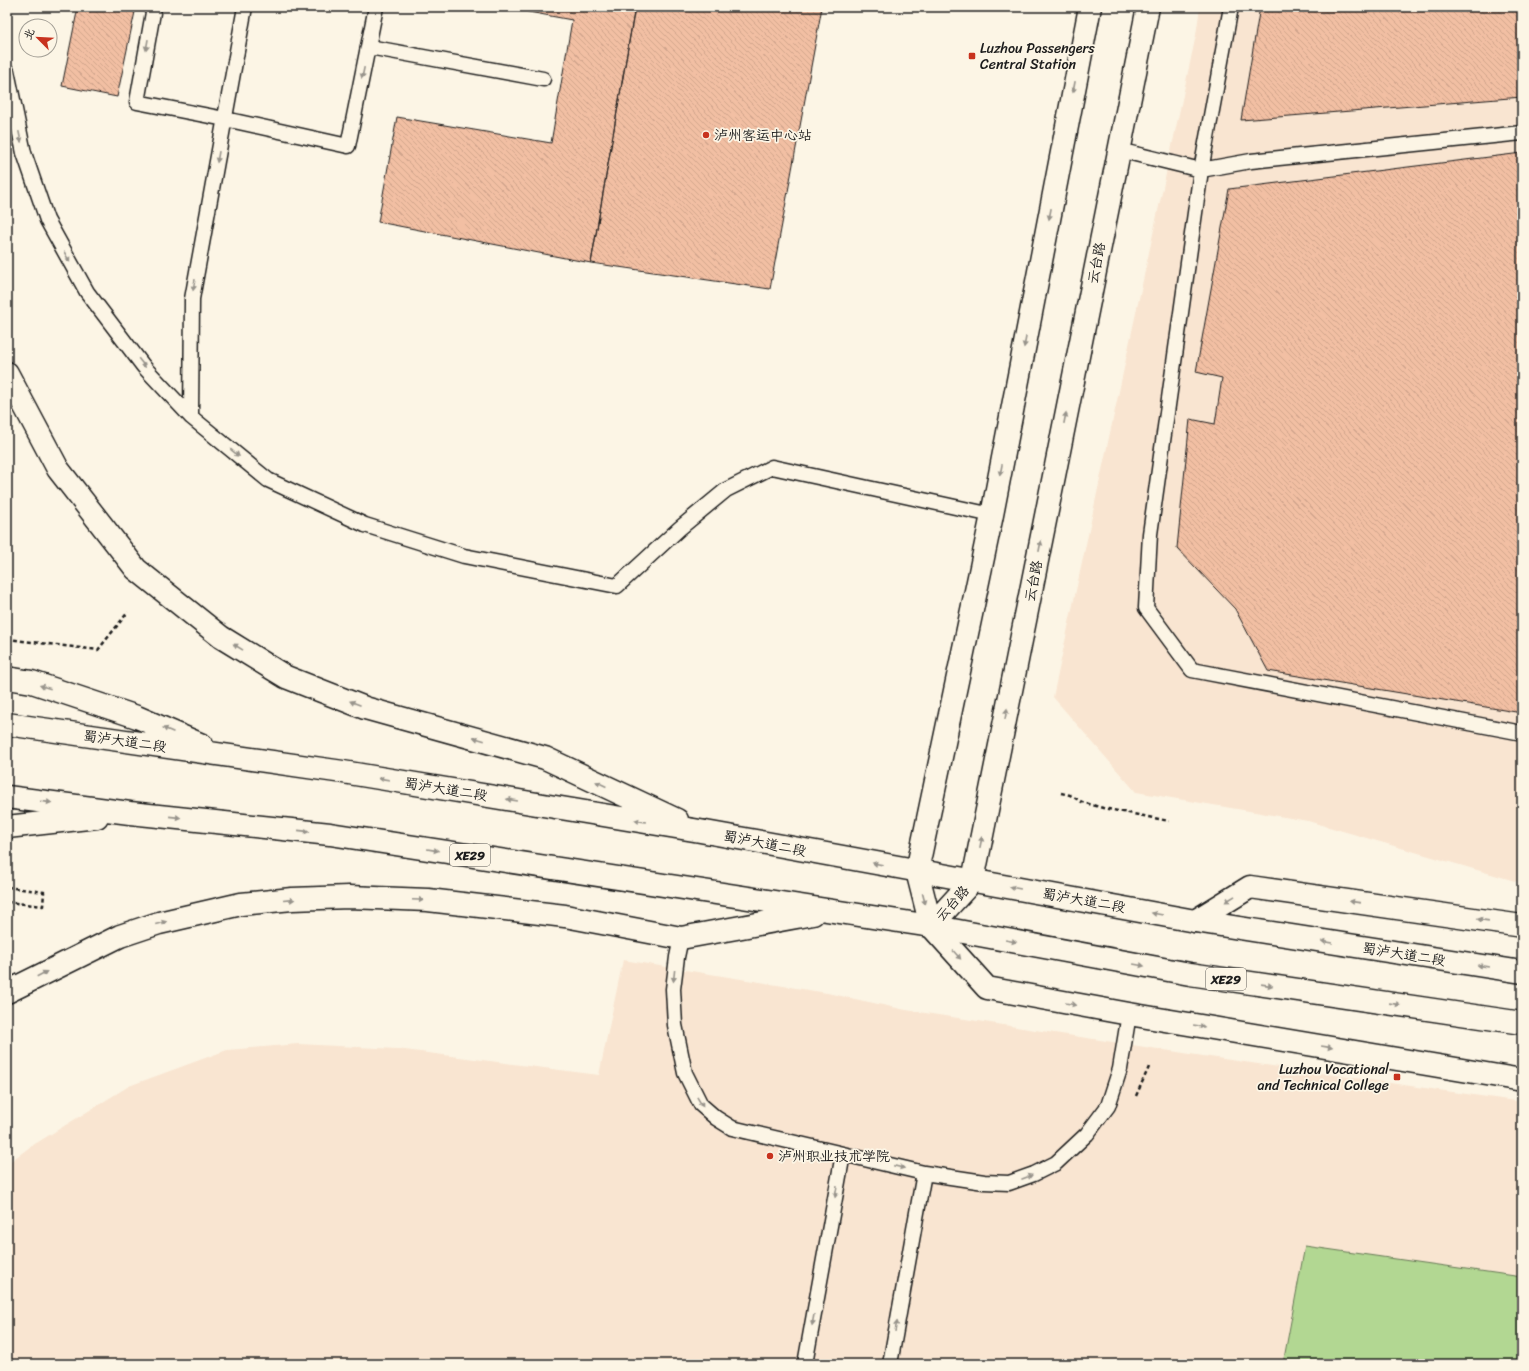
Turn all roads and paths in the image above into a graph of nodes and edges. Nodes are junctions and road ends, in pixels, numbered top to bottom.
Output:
1 (154, 7) edge
2 (245, 7) edge
3 (376, 7) edge
4 (1090, 7) edge
5 (1148, 7) edge
6 (1231, 7) edge
7 (368, 47) junction
8 (7, 71) edge
9 (543, 79) dead end
10 (225, 119) junction
11 (1522, 133) edge
12 (1119, 150) junction
13 (1201, 170) junction
14 (7, 373) edge
15 (191, 417) junction
16 (992, 515) junction
17 (128, 612) dead end
18 (7, 639) edge
19 (7, 678) edge
20 (7, 724) edge
21 (1522, 733) edge
22 (229, 756) junction
23 (1061, 793) dead end
24 (7, 797) edge
25 (130, 813) junction
26 (1169, 821) dead end
27 (7, 828) edge
28 (700, 831) junction
29 (917, 871) junction
30 (973, 880) junction
31 (7, 887) edge
32 (7, 902) edge
33 (831, 911) junction
34 (1196, 921) junction
35 (931, 926) junction
36 (1522, 926) edge
37 (681, 938) junction
38 (1522, 972) edge
39 (7, 992) edge
40 (1129, 1014) junction
41 (1522, 1023) edge
42 (1522, 1080) edge
43 (843, 1154) junction
44 (924, 1172) junction
45 (805, 1364) edge
46 (890, 1364) edge

1 -> 10 lane
2 - 10 lane
3 - 7 lane
4 -> 16 main road, 云台路
5 - 12 main road, 云台路
6 - 13 lane
7 - 9 lane
7 -> 10 lane
8 -> 15 lane
10 -> 15 lane
11 - 13 lane
12 - 13 lane
30 -> 12 main road, 云台路
13 - 21 lane
28 -> 14 main road
15 -> 16 lane
16 - 29 main road, 云台路
17 - 18 path
22 -> 19 main road
20 - 22 main road, 蜀泸大道二段
28 -> 22 main road, 蜀泸大道二段
23 - 26 path
24 -> 25 main road, XE29
25 - 27 main road
25 -> 33 main road, XE29
29 -> 28 main road, 蜀泸大道二段
29 - 30 main road, 蜀泸大道二段
29 -> 35 main road, 云台路
34 -> 30 main road, 蜀泸大道二段
30 - 35 main road, 云台路
31 - 32 path
33 - 35 main road, XE29
33 - 37 main road
36 -> 34 main road
38 -> 34 main road, 蜀泸大道二段
35 -> 40 main road
35 -> 41 main road, XE29
39 -> 37 main road
37 -> 43 lane
40 -> 42 main road
44 -> 40 lane
43 -> 44 lane
43 -> 45 lane
46 -> 44 lane

